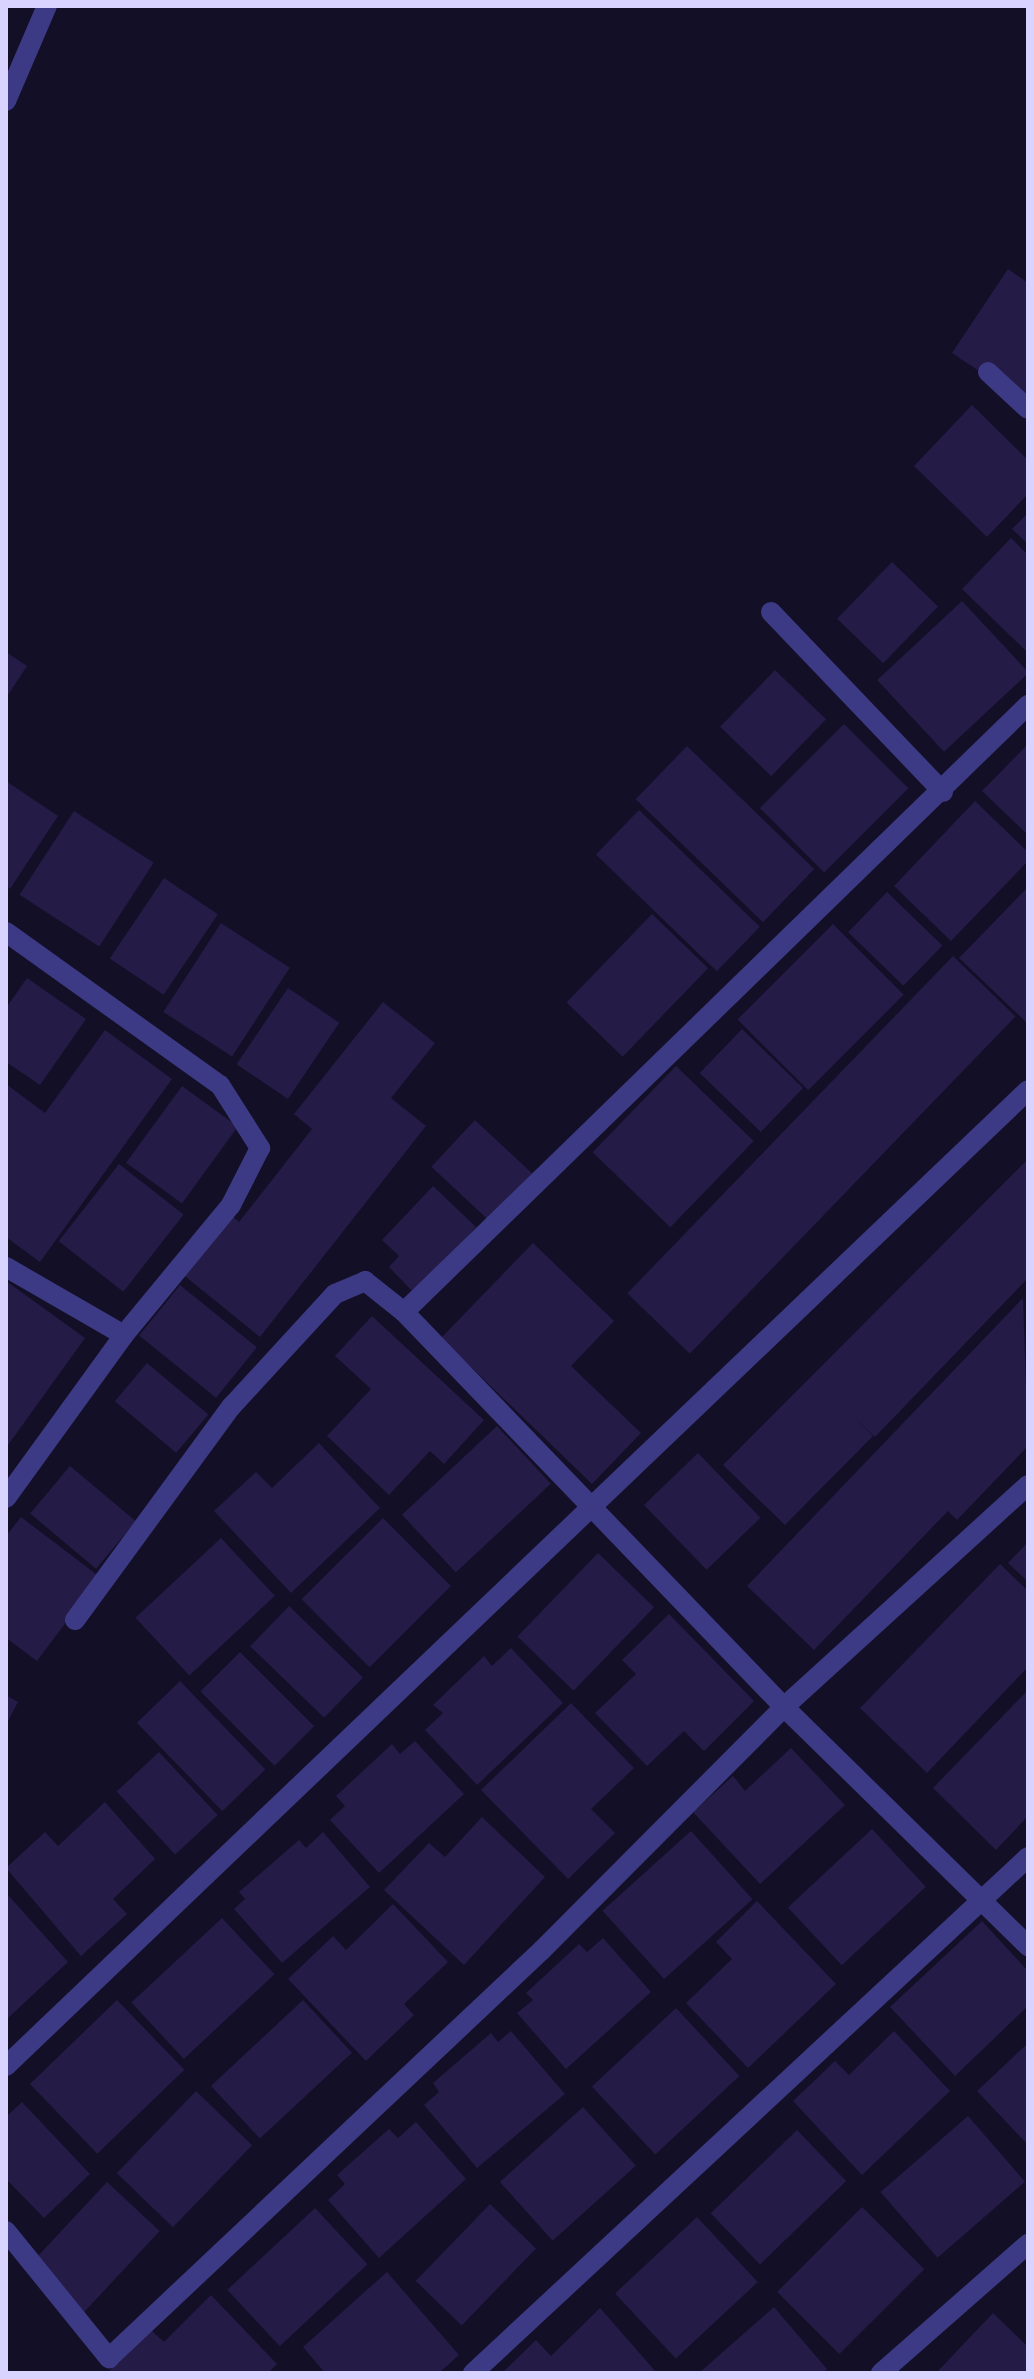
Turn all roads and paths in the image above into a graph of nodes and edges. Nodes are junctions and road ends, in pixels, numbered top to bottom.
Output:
1 (47, 6) edge
2 (6, 101) edge
3 (988, 372) dead end
4 (1028, 409) edge
5 (771, 612) dead end
6 (1028, 705) edge
7 (943, 792) junction
8 (6, 932) edge
9 (1028, 1090) edge
10 (6, 1267) edge
11 (404, 1312) junction
12 (124, 1335) junction
13 (1028, 1485) edge
14 (6, 1498) edge
15 (586, 1504) junction
16 (75, 1620) dead end
17 (784, 1707) junction
18 (1028, 1857) edge
19 (984, 1900) junction
20 (1028, 1946) edge
21 (6, 2066) edge
22 (6, 2231) edge
23 (1028, 2244) edge
24 (473, 2373) edge
25 (881, 2373) edge

1 - 2 street
3 - 4 street
5 - 7 street
6 - 7 street
7 - 11 street
8 - 12 street
9 - 15 street
10 - 12 street
11 - 15 street
11 - 16 street
12 - 14 street
13 - 17 street
15 - 17 street
15 - 21 street
17 - 19 street
17 - 22 street
18 - 19 street
19 - 20 street
19 - 24 street
23 - 25 street

